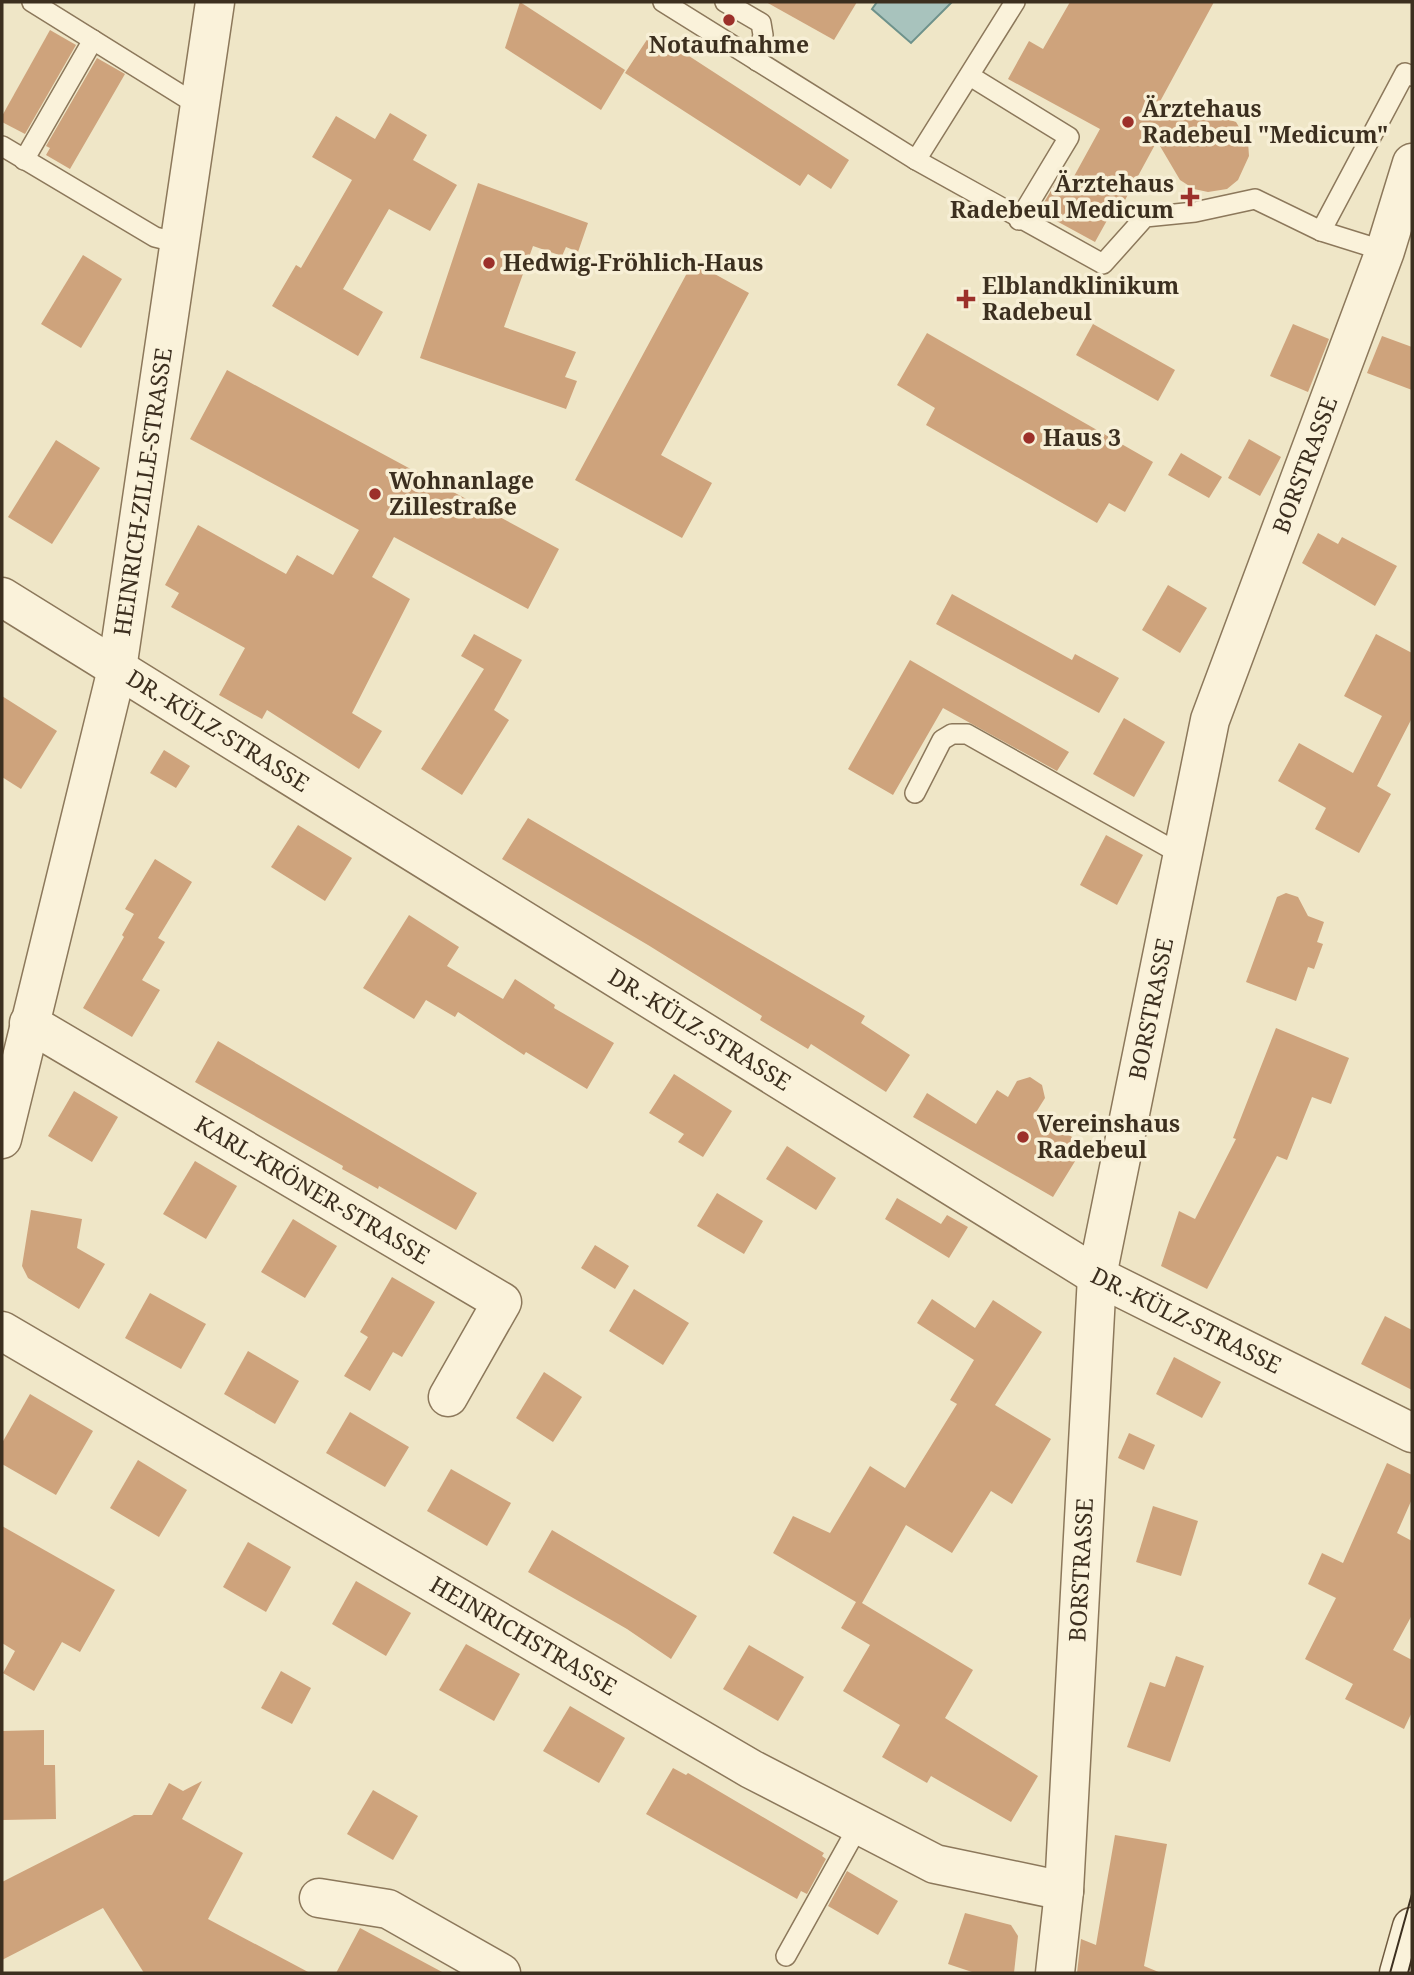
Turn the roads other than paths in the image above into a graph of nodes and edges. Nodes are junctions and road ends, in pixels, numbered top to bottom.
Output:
1 (32, 2) edge
2 (215, 2) edge
3 (663, 2) edge
4 (725, 2) edge
5 (1015, 2) edge
6 (93, 40) junction
7 (757, 61) junction
8 (970, 76) junction
9 (1412, 76) edge
10 (199, 106) junction
11 (2, 146) edge
12 (24, 160) junction
13 (916, 160) junction
14 (1412, 163) edge
15 (1019, 219) junction
16 (1321, 231) junction
17 (179, 243) junction
18 (1385, 251) junction
19 (2, 597) edge
20 (117, 669) junction
21 (915, 793) dead end
22 (1182, 855) junction
23 (29, 1023) junction
24 (2, 1139) edge
25 (1097, 1276) junction
26 (2, 1331) edge
27 (448, 1397) dead end
28 (1412, 1433) edge
29 (859, 1825) junction
30 (1064, 1891) junction
31 (319, 1898) dead end
32 (1412, 1927) edge
33 (786, 1956) dead end
34 (501, 1973) edge
35 (1055, 1973) edge
36 (1399, 1973) edge

1 - 6 lane
2 - 10 street, HEINRICH-ZILLE-STRASSE
3 - 7 lane
4 - 7 lane
5 - 8 lane
6 - 10 lane
6 - 12 lane
7 - 13 lane
8 - 13 lane
8 - 15 lane
9 - 16 lane
10 - 17 street, HEINRICH-ZILLE-STRASSE
11 - 12 lane
12 - 17 lane
13 - 15 lane
14 - 18 street, BORSTRASSE
15 - 16 lane
16 - 18 lane
17 - 20 street, HEINRICH-ZILLE-STRASSE
18 - 22 street, BORSTRASSE
19 - 20 street, DR.-KÜLZ-STRASSE
20 - 23 street, HEINRICH-ZILLE-STRASSE
20 - 25 street, DR.-KÜLZ-STRASSE
21 - 22 lane
22 - 25 street, BORSTRASSE
23 - 24 street, HEINRICH-ZILLE-STRASSE
23 - 27 street, KARL-KRÖNER-STRASSE
25 - 28 street, DR.-KÜLZ-STRASSE
25 - 30 street, BORSTRASSE
26 - 29 street, HEINRICHSTRASSE
29 - 30 street, HEINRICHSTRASSE
29 - 33 lane
30 - 35 street, BORSTRASSE
31 - 34 street
32 - 36 street

